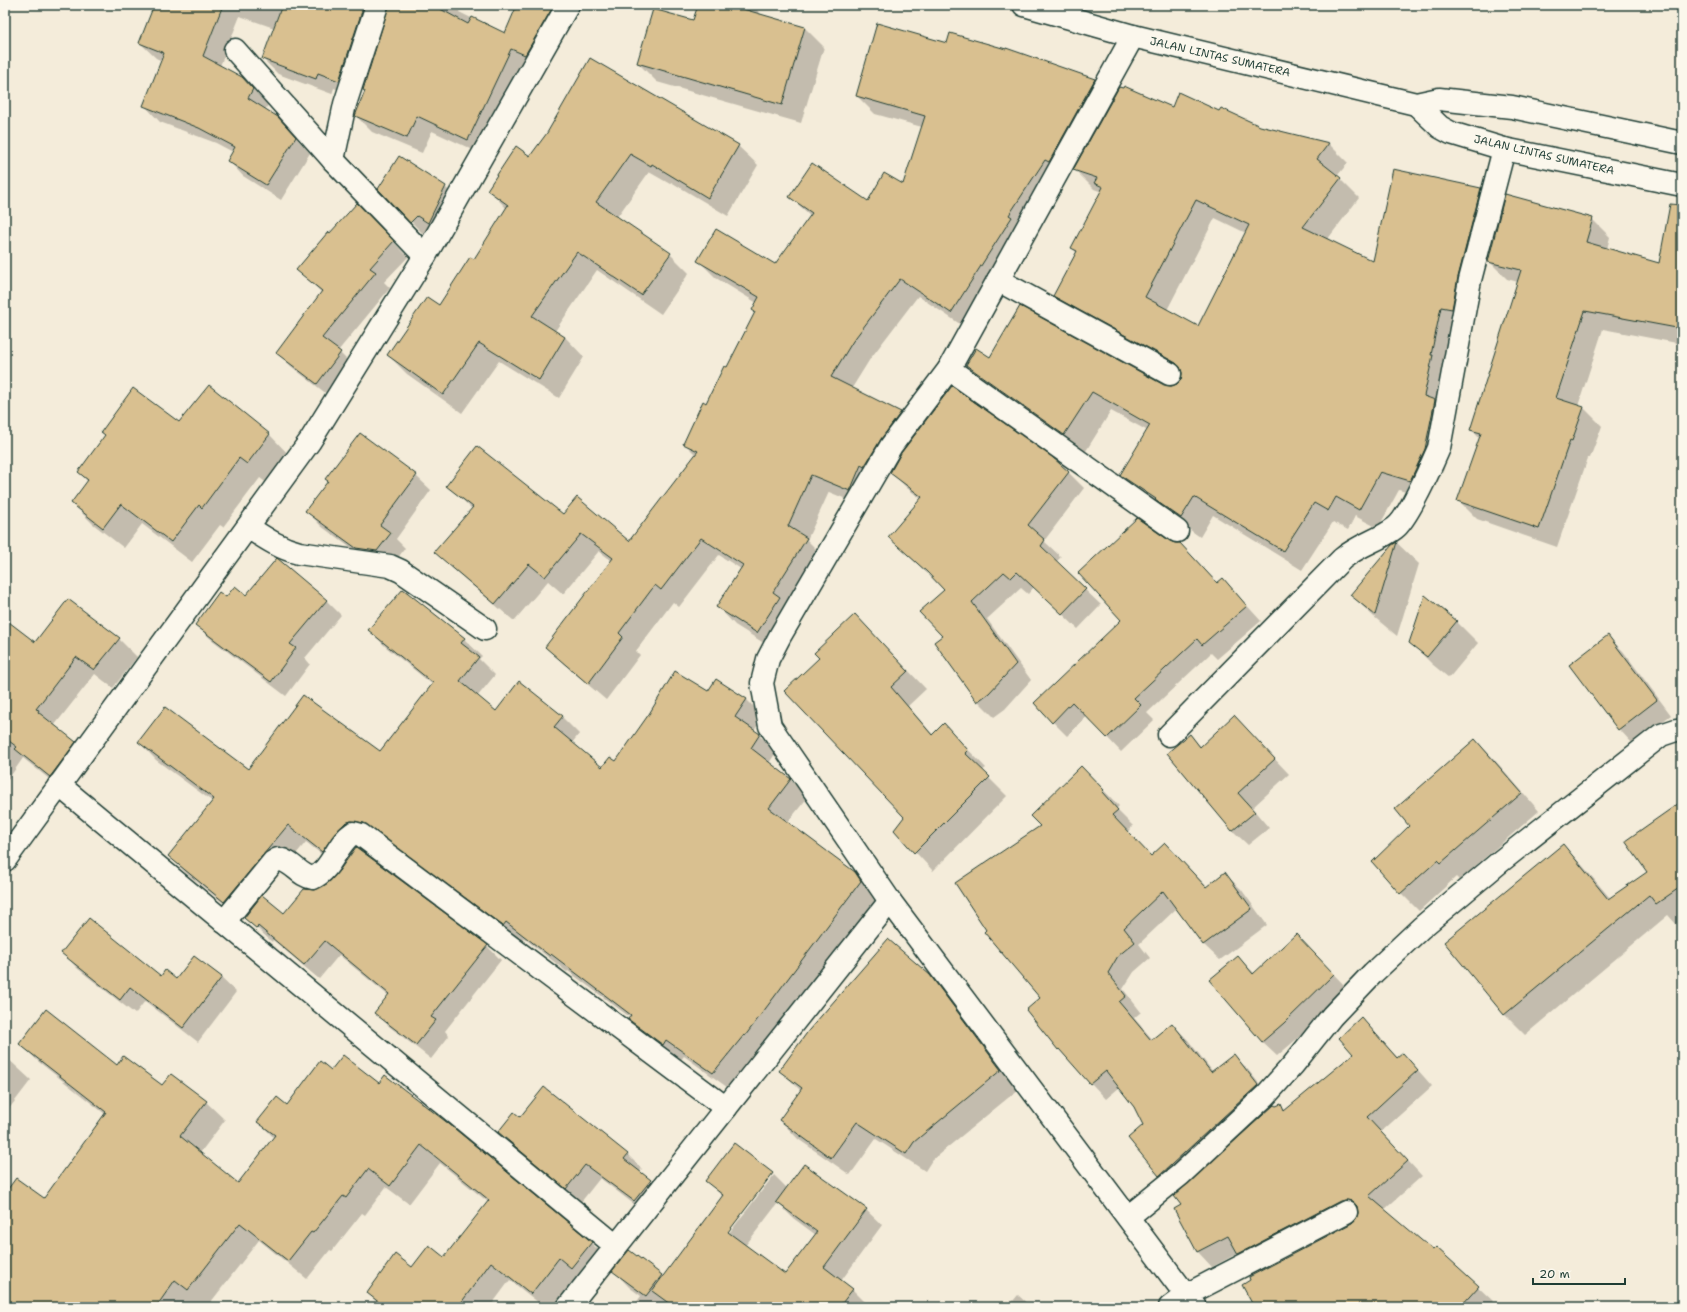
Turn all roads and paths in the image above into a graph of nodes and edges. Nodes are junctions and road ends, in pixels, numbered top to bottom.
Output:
1 (377, 5) edge
2 (568, 5) edge
3 (1024, 5) edge
4 (1133, 36) junction
5 (235, 50) dead end
6 (1416, 104) junction
7 (1682, 143) edge
8 (1504, 149) junction
9 (333, 160) junction
10 (1682, 185) edge
11 (425, 256) junction
12 (998, 280) junction
13 (949, 369) junction
14 (1170, 374) dead end
15 (248, 527) junction
16 (1176, 531) dead end
17 (485, 629) dead end
18 (1682, 730) edge
19 (1169, 735) dead end
20 (59, 785) junction
21 (5, 860) edge
22 (890, 901) junction
23 (224, 922) junction
24 (726, 1108) junction
25 (1346, 1212) dead end
26 (1128, 1217) junction
27 (616, 1246) junction
28 (1184, 1303) edge
29 (568, 1307) edge

1 - 9 main road
2 - 11 main road
3 - 4 main road, JALAN LINTAS SUMATERA
4 - 6 main road, JALAN LINTAS SUMATERA
4 - 12 main road
5 - 9 main road
6 - 7 main road, JALAN LINTAS SUMATERA
6 - 8 main road, JALAN LINTAS SUMATERA
8 - 10 main road, JALAN LINTAS SUMATERA
8 - 19 main road
9 - 11 main road
11 - 15 main road
12 - 13 main road
12 - 14 main road
13 - 16 main road
13 - 22 main road
15 - 17 main road
15 - 20 main road
18 - 26 main road
20 - 21 main road
20 - 23 main road
22 - 24 main road
22 - 26 main road
23 - 24 main road
23 - 27 main road
24 - 27 main road
25 - 28 main road
26 - 28 main road
27 - 29 main road

